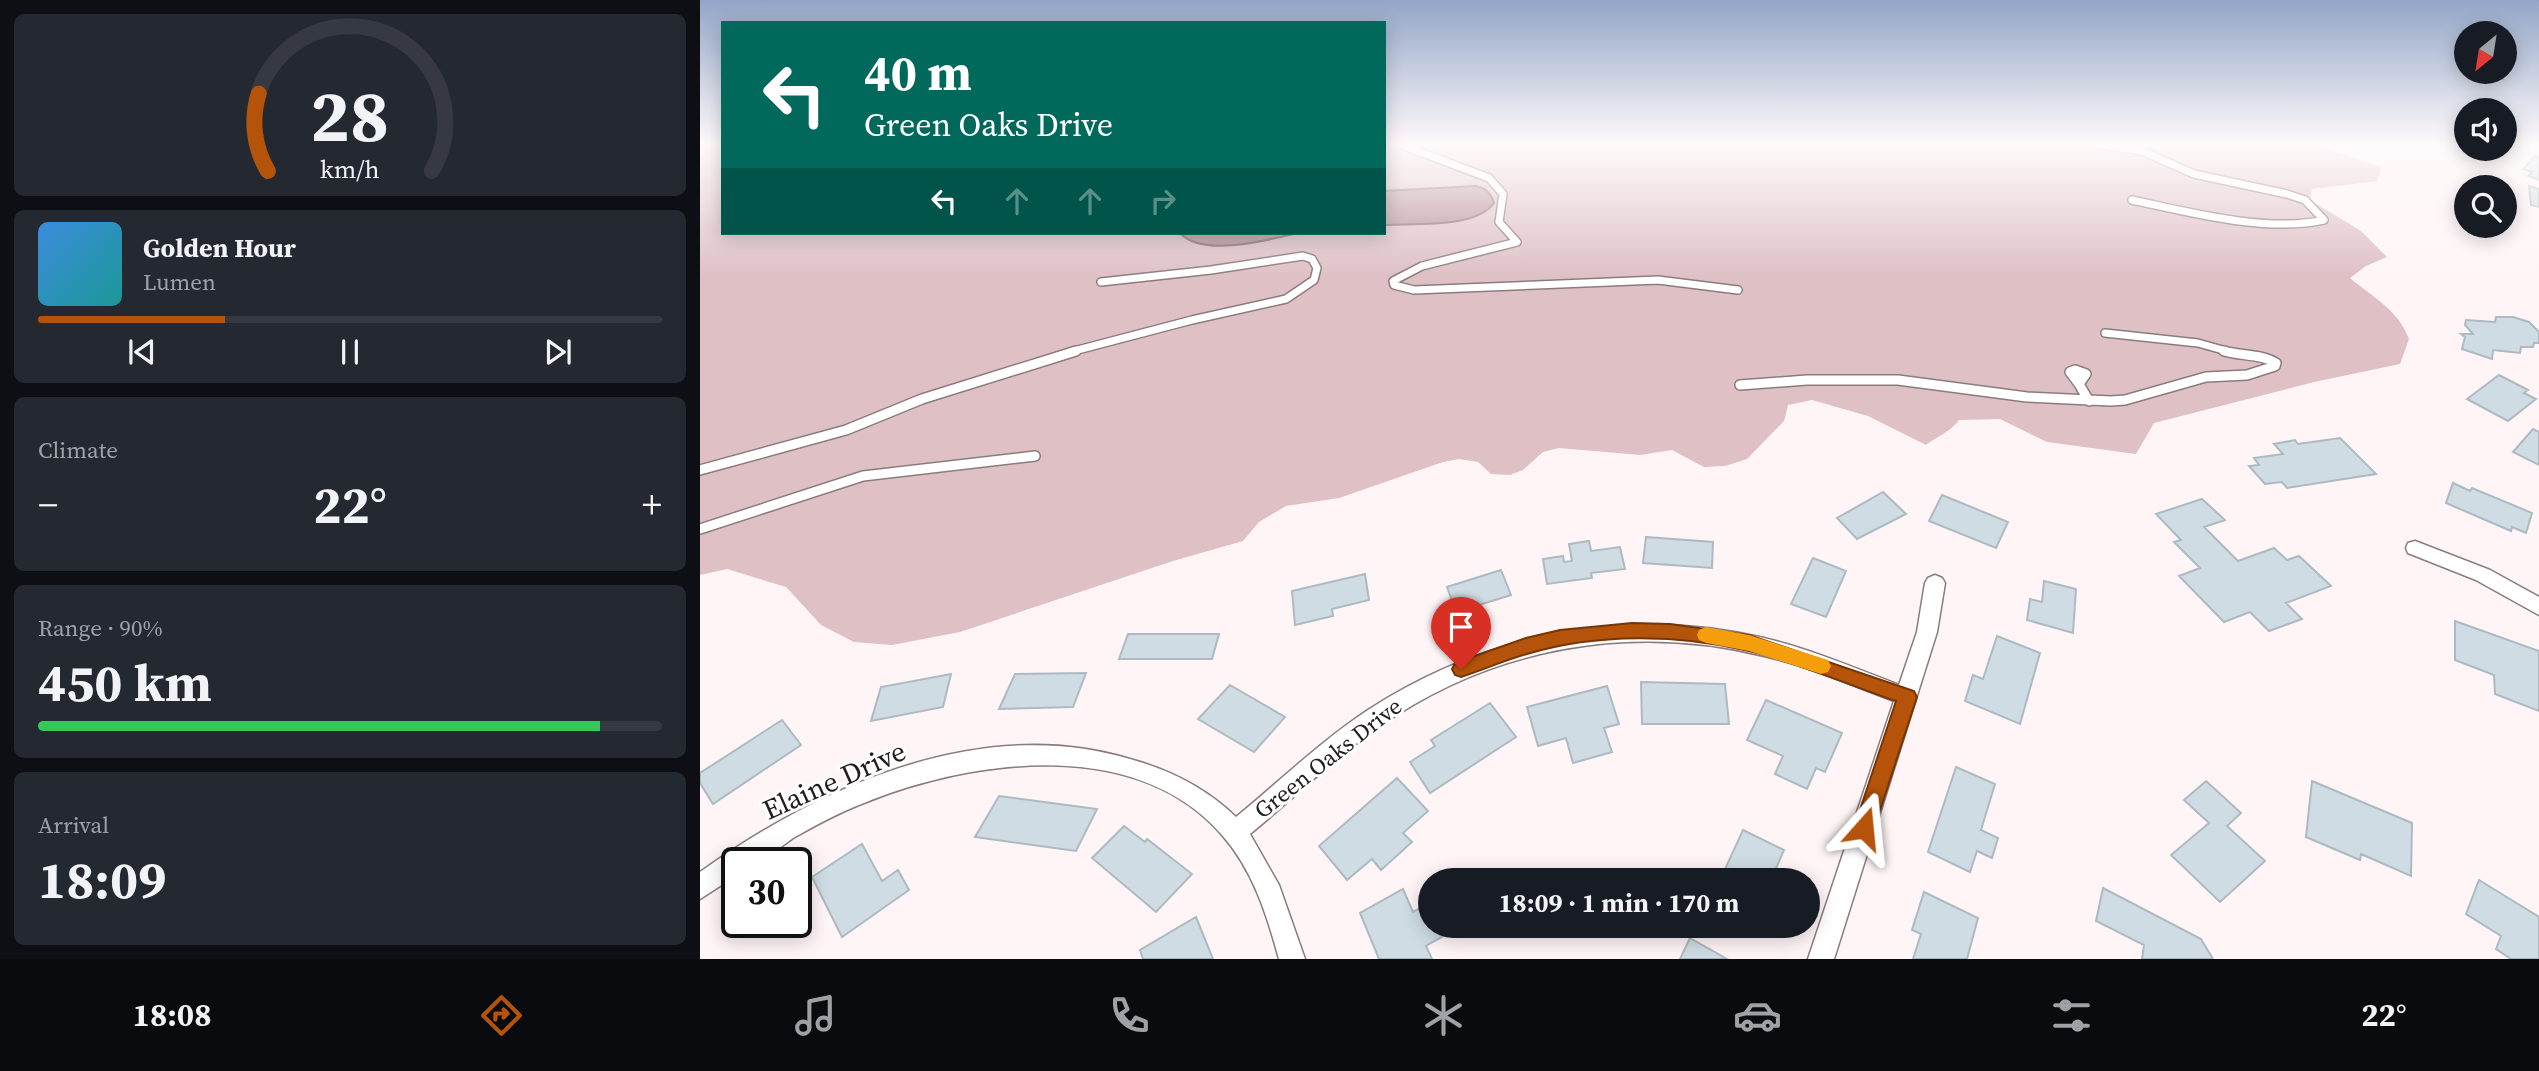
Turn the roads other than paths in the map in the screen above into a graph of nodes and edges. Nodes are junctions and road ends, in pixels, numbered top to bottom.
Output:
1 (1500, 189) edge
2 (2263, 189) edge
3 (2132, 200) dead end
4 (1101, 282) dead end
5 (1738, 290) dead end
6 (2105, 333) dead end
7 (2079, 384) dead end
8 (1740, 385) dead end
9 (2089, 401) junction
10 (1035, 456) dead end
11 (700, 471) edge
12 (700, 528) edge
13 (2416, 548) dead end
14 (1935, 583) dead end
15 (2539, 607) edge
16 (1907, 697) junction
17 (1235, 832) junction
18 (700, 887) edge
19 (1292, 959) edge
20 (1821, 959) edge

1 - 5 lane
2 - 3 lane
4 - 11 lane
6 - 9 lane
7 - 9 lane
8 - 9 lane
10 - 12 lane
13 - 15 street
14 - 16 street
16 - 17 street, Green Oaks Drive
16 - 20 street
17 - 18 street, Elaine Drive
17 - 19 street, Elaine Drive

